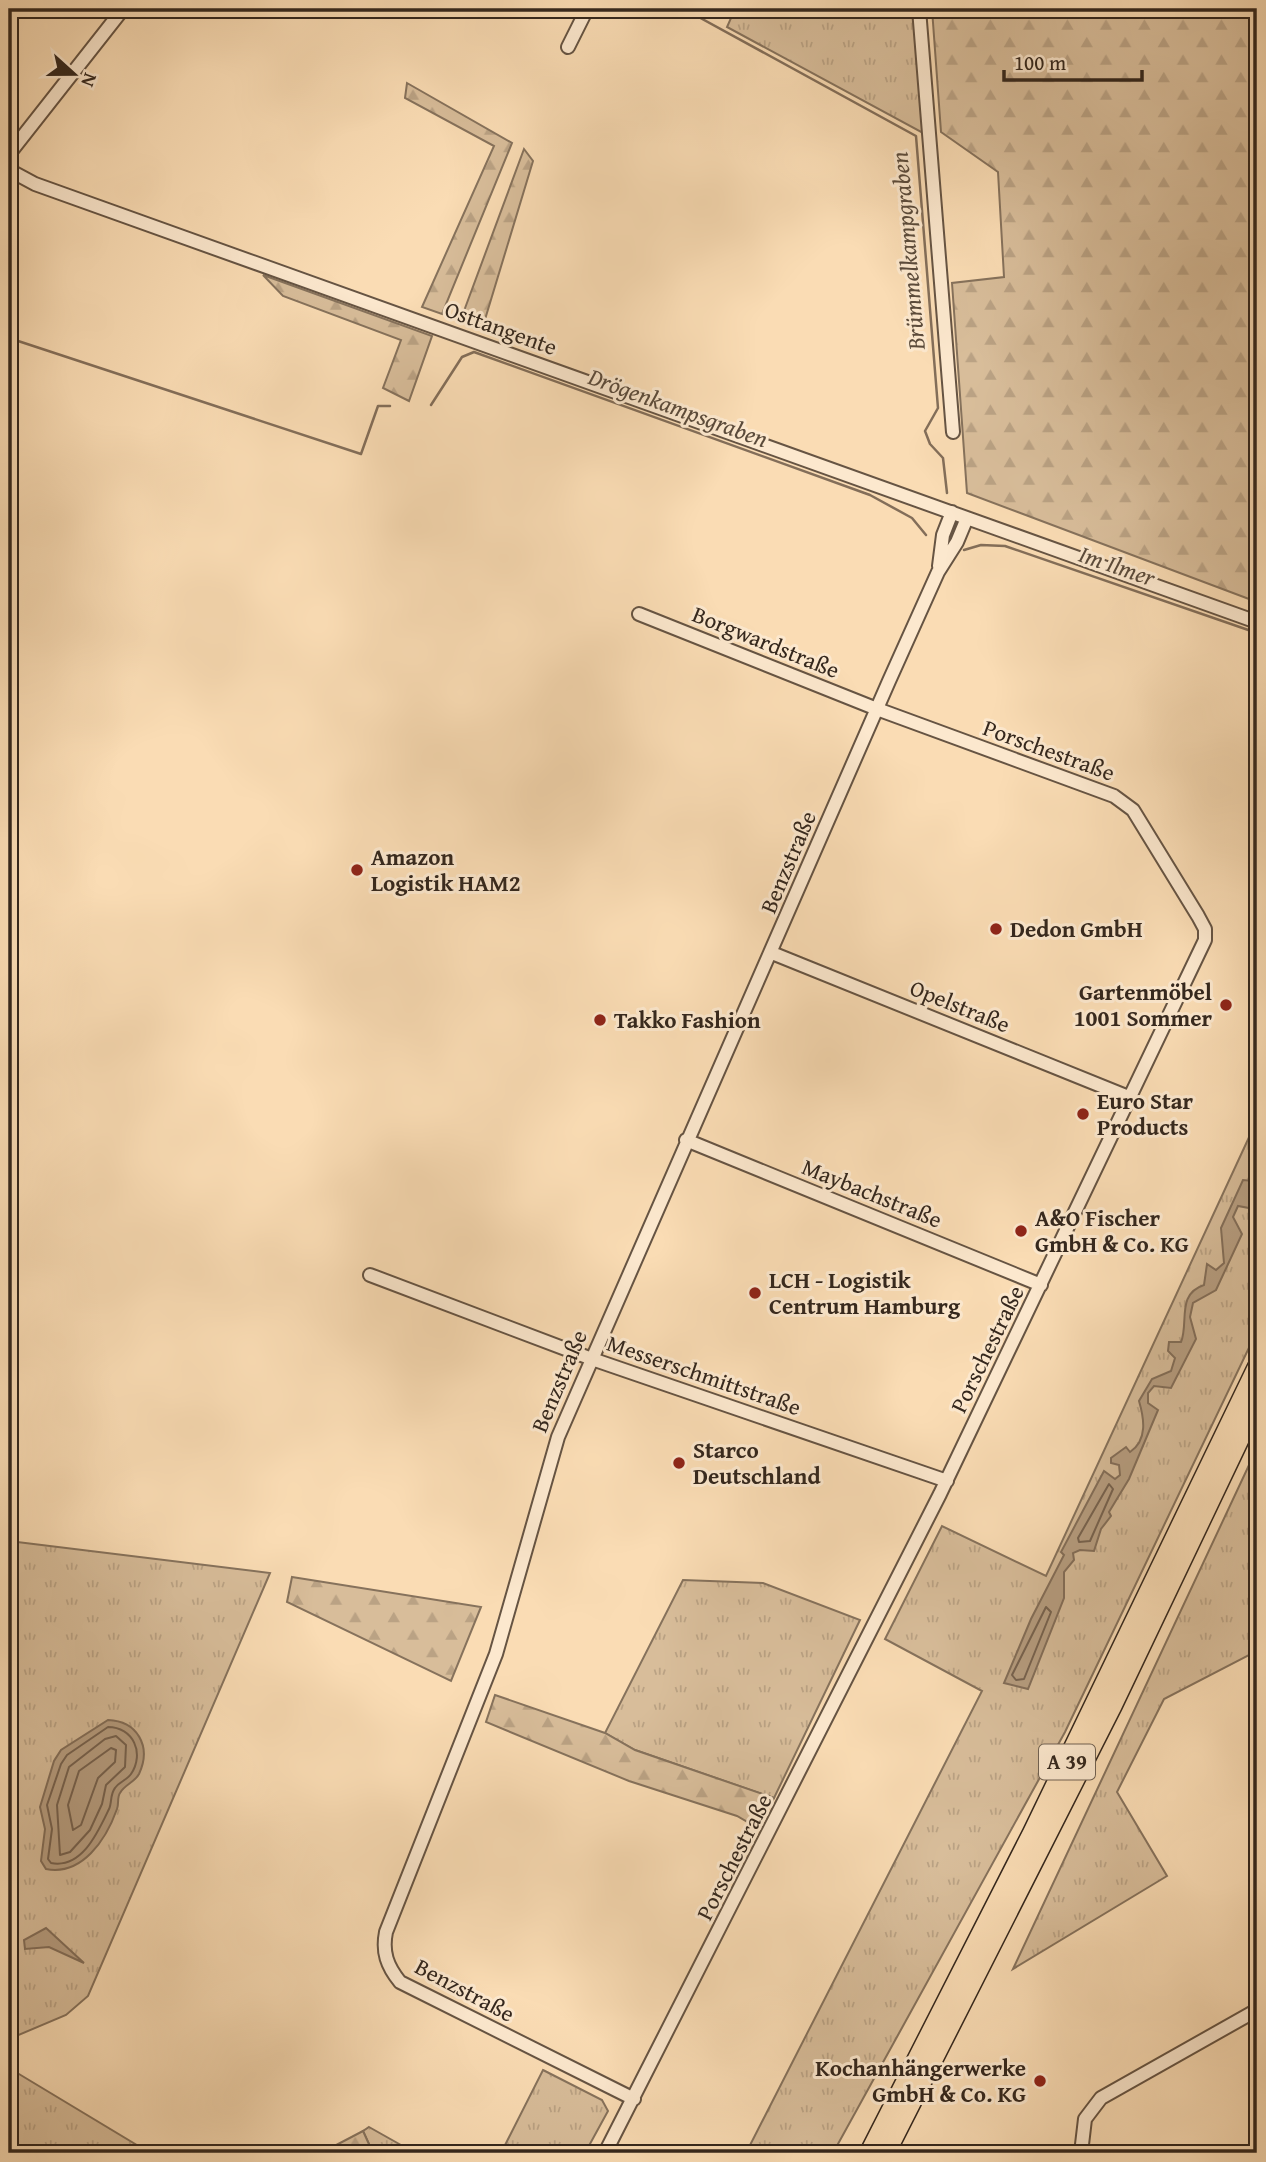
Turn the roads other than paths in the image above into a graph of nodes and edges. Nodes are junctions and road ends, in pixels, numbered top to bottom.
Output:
1 (123, 9) edge
2 (587, 9) edge
3 (919, 9) edge
4 (568, 47) dead end
5 (9, 154) edge
6 (9, 170) edge
7 (953, 432) dead end
8 (952, 512) junction
9 (967, 518) junction
10 (938, 572) junction
11 (639, 614) dead end
12 (1257, 622) edge
13 (877, 709) junction
14 (772, 953) junction
15 (1131, 1098) junction
16 (686, 1140) junction
17 (370, 1275) dead end
18 (1041, 1285) junction
19 (592, 1359) junction
20 (1257, 1367) edge
21 (1257, 1403) edge
22 (947, 1481) junction
23 (1257, 2010) edge
24 (634, 2099) junction
25 (605, 2153) edge
26 (869, 2153) edge
27 (886, 2153) edge
28 (1081, 2153) edge

1 - 5 street
2 - 4 street
3 - 7 street
6 - 8 street, Osttangente
8 - 9 street, Osttangente
8 - 10 street, Benzstraße
9 - 10 street, Benzstraße
9 - 12 street, Osttangente
10 - 13 street, Benzstraße
11 - 13 street, Borgwardstraße
13 - 14 street, Benzstraße
13 - 15 street, Porschestraße
14 - 15 street, Opelstraße
14 - 16 street, Benzstraße
15 - 18 street, Porschestraße
16 - 18 street, Maybachstraße
16 - 19 street, Benzstraße
17 - 19 street, Messerschmittstraße
18 - 22 street, Porschestraße
19 - 22 street, Messerschmittstraße
19 - 24 street, Benzstraße
20 - 26 highway, A 39
21 - 27 highway, A 39
22 - 24 street, Porschestraße
23 - 28 street
24 - 25 street, Porschestraße

